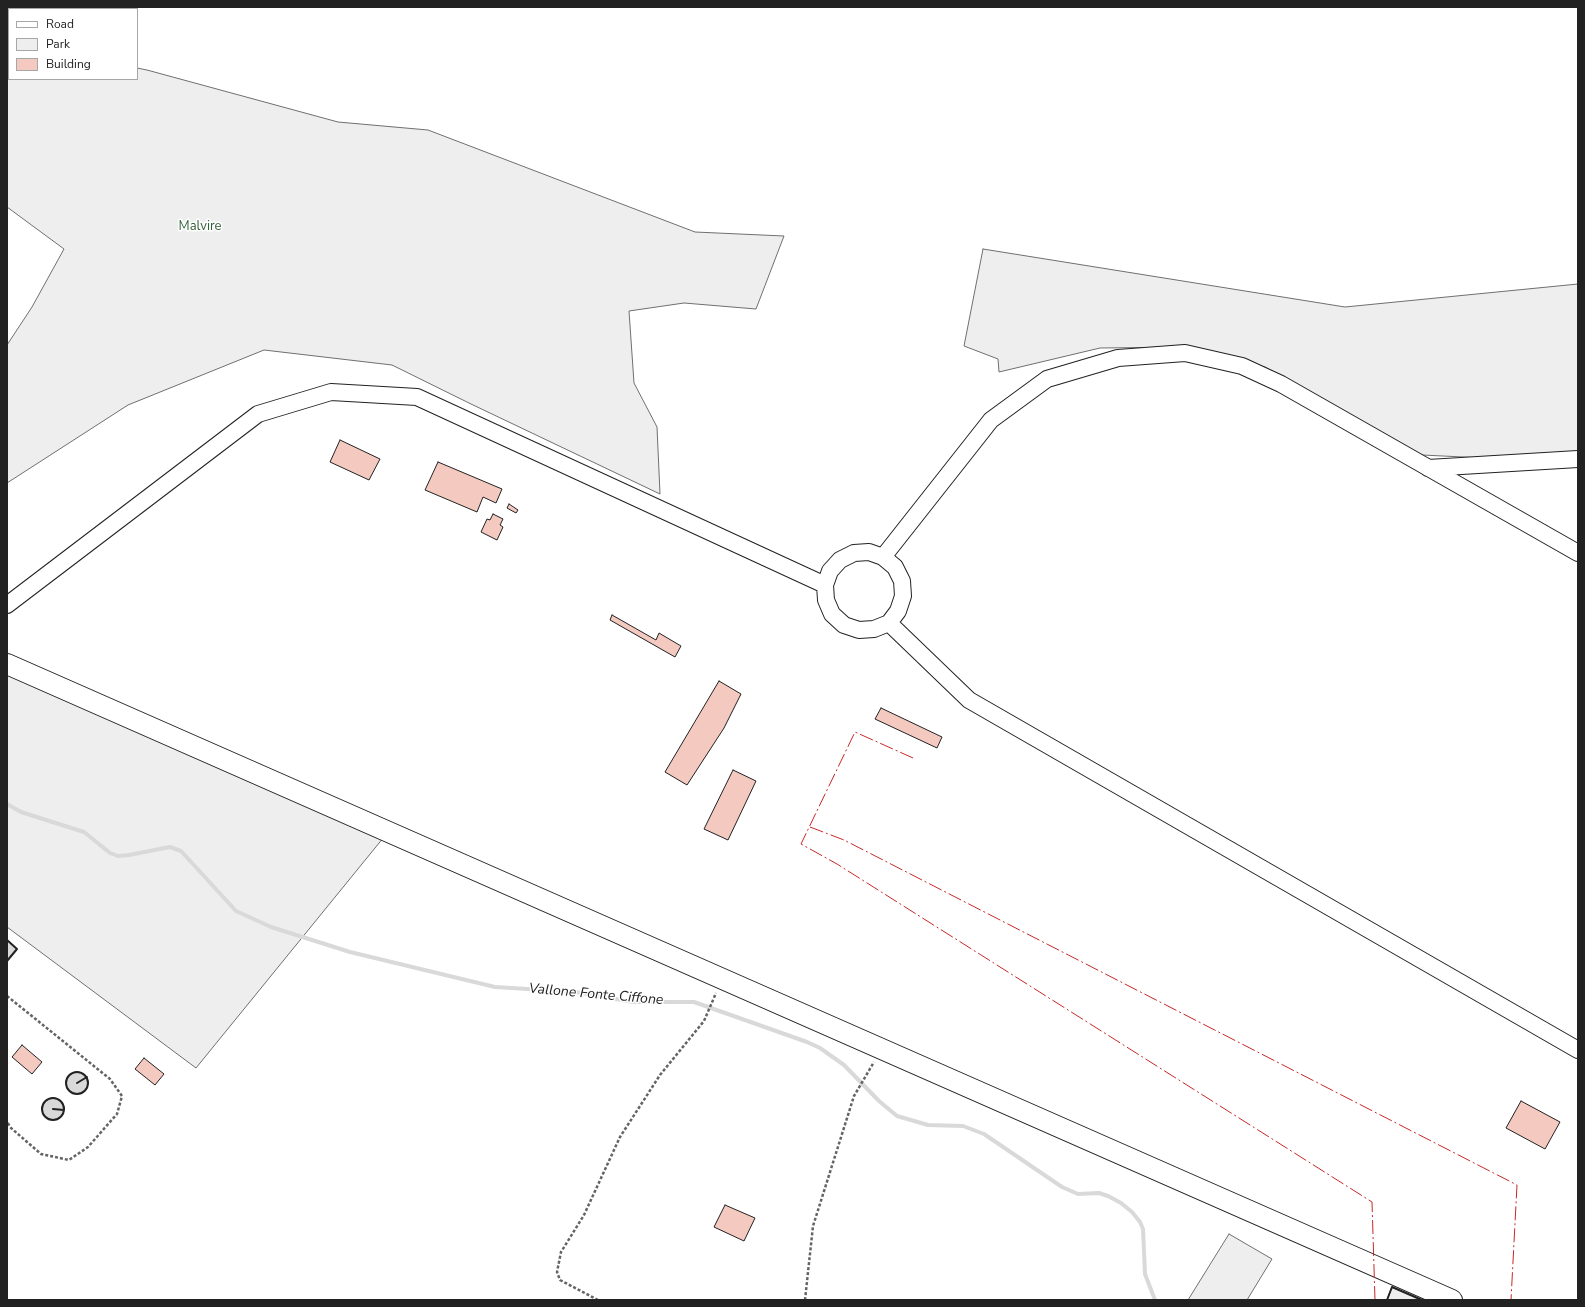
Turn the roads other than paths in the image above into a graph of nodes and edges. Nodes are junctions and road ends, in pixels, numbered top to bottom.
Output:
1 (1578, 459) edge
2 (1428, 468) junction
3 (1578, 553) edge
4 (883, 557) junction
5 (825, 585) junction
6 (7, 605) edge
7 (889, 624) junction
8 (7, 664) edge
9 (1578, 1050) edge
10 (1452, 1300) edge

1 - 2 lane
2 - 3 lane
2 - 4 lane
4 - 5 lane
4 - 7 lane
5 - 6 lane
5 - 7 lane
7 - 9 lane
8 - 10 main road

